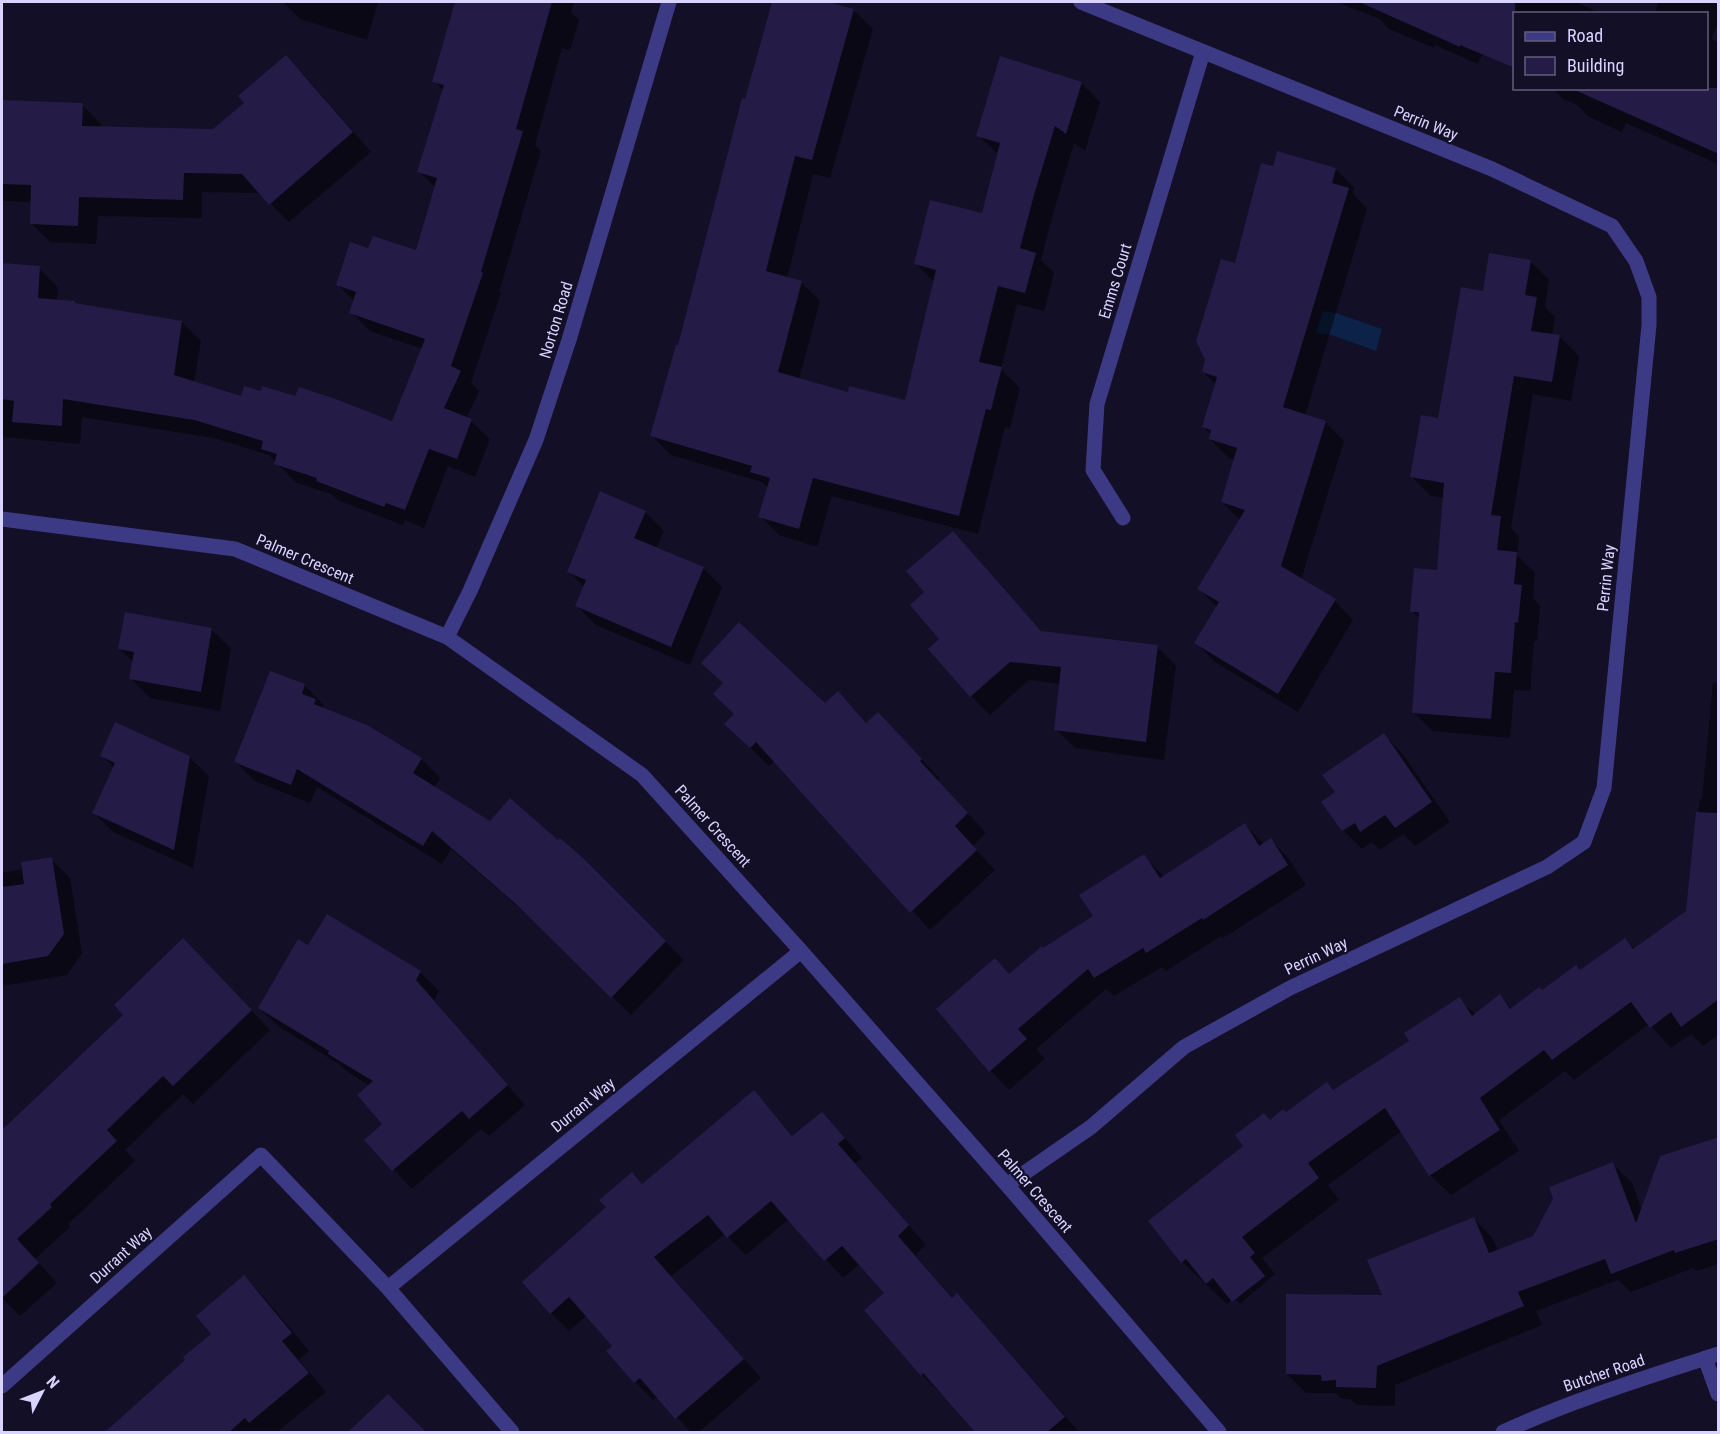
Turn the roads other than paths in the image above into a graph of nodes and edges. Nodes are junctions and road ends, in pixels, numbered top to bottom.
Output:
1 (669, 2) edge
2 (1080, 2) edge
3 (1203, 52) junction
4 (1123, 518) dead end
5 (2, 519) edge
6 (447, 637) junction
7 (801, 951) junction
8 (1007, 1185) junction
9 (388, 1288) junction
10 (1712, 1356) edge
11 (2, 1386) edge
12 (1719, 1394) edge
13 (512, 1432) edge
14 (1219, 1432) edge
15 (1503, 1432) edge

1 - 6 street, Norton Road
2 - 3 street, Perrin Way
3 - 4 street, Emms Court
3 - 8 street, Perrin Way
5 - 6 street, Palmer Crescent
6 - 7 street, Palmer Crescent
7 - 8 street, Palmer Crescent
7 - 9 street, Durrant Way
8 - 14 street, Palmer Crescent
9 - 11 street, Durrant Way
9 - 13 street, Durrant Way
10 - 12 street
10 - 15 street, Butcher Road

